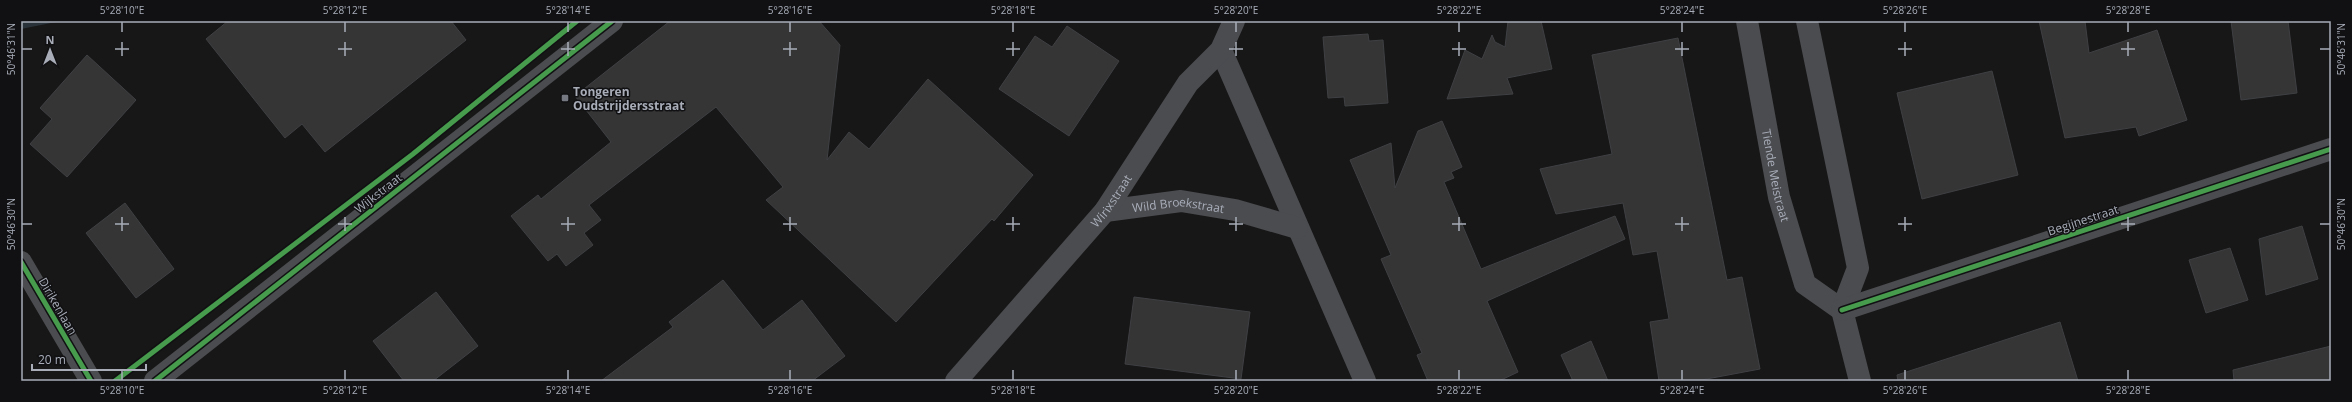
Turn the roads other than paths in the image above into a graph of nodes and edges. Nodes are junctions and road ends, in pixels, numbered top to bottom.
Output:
1 (612, 21) edge
2 (1234, 21) edge
3 (1747, 21) edge
4 (1807, 21) edge
5 (1221, 50) junction
6 (2331, 149) edge
7 (1104, 211) junction
8 (1297, 228) junction
9 (21, 262) edge
10 (1842, 310) junction
11 (962, 374) edge
12 (91, 381) edge
13 (155, 381) edge
14 (946, 381) edge
15 (1365, 381) edge
16 (1860, 381) edge

1 - 13 street, Wijkstraat
2 - 5 street, Wirixstraat
3 - 10 street, Tiende Meistraat
4 - 10 street
5 - 7 street, Wirixstraat
5 - 8 street
6 - 10 street, Begijnestraat
7 - 8 street, Wild Broekstraat
7 - 11 street, Wirixstraat
8 - 15 street
9 - 12 street, Dirikenlaan
10 - 16 street
11 - 14 street, Wirixstraat

